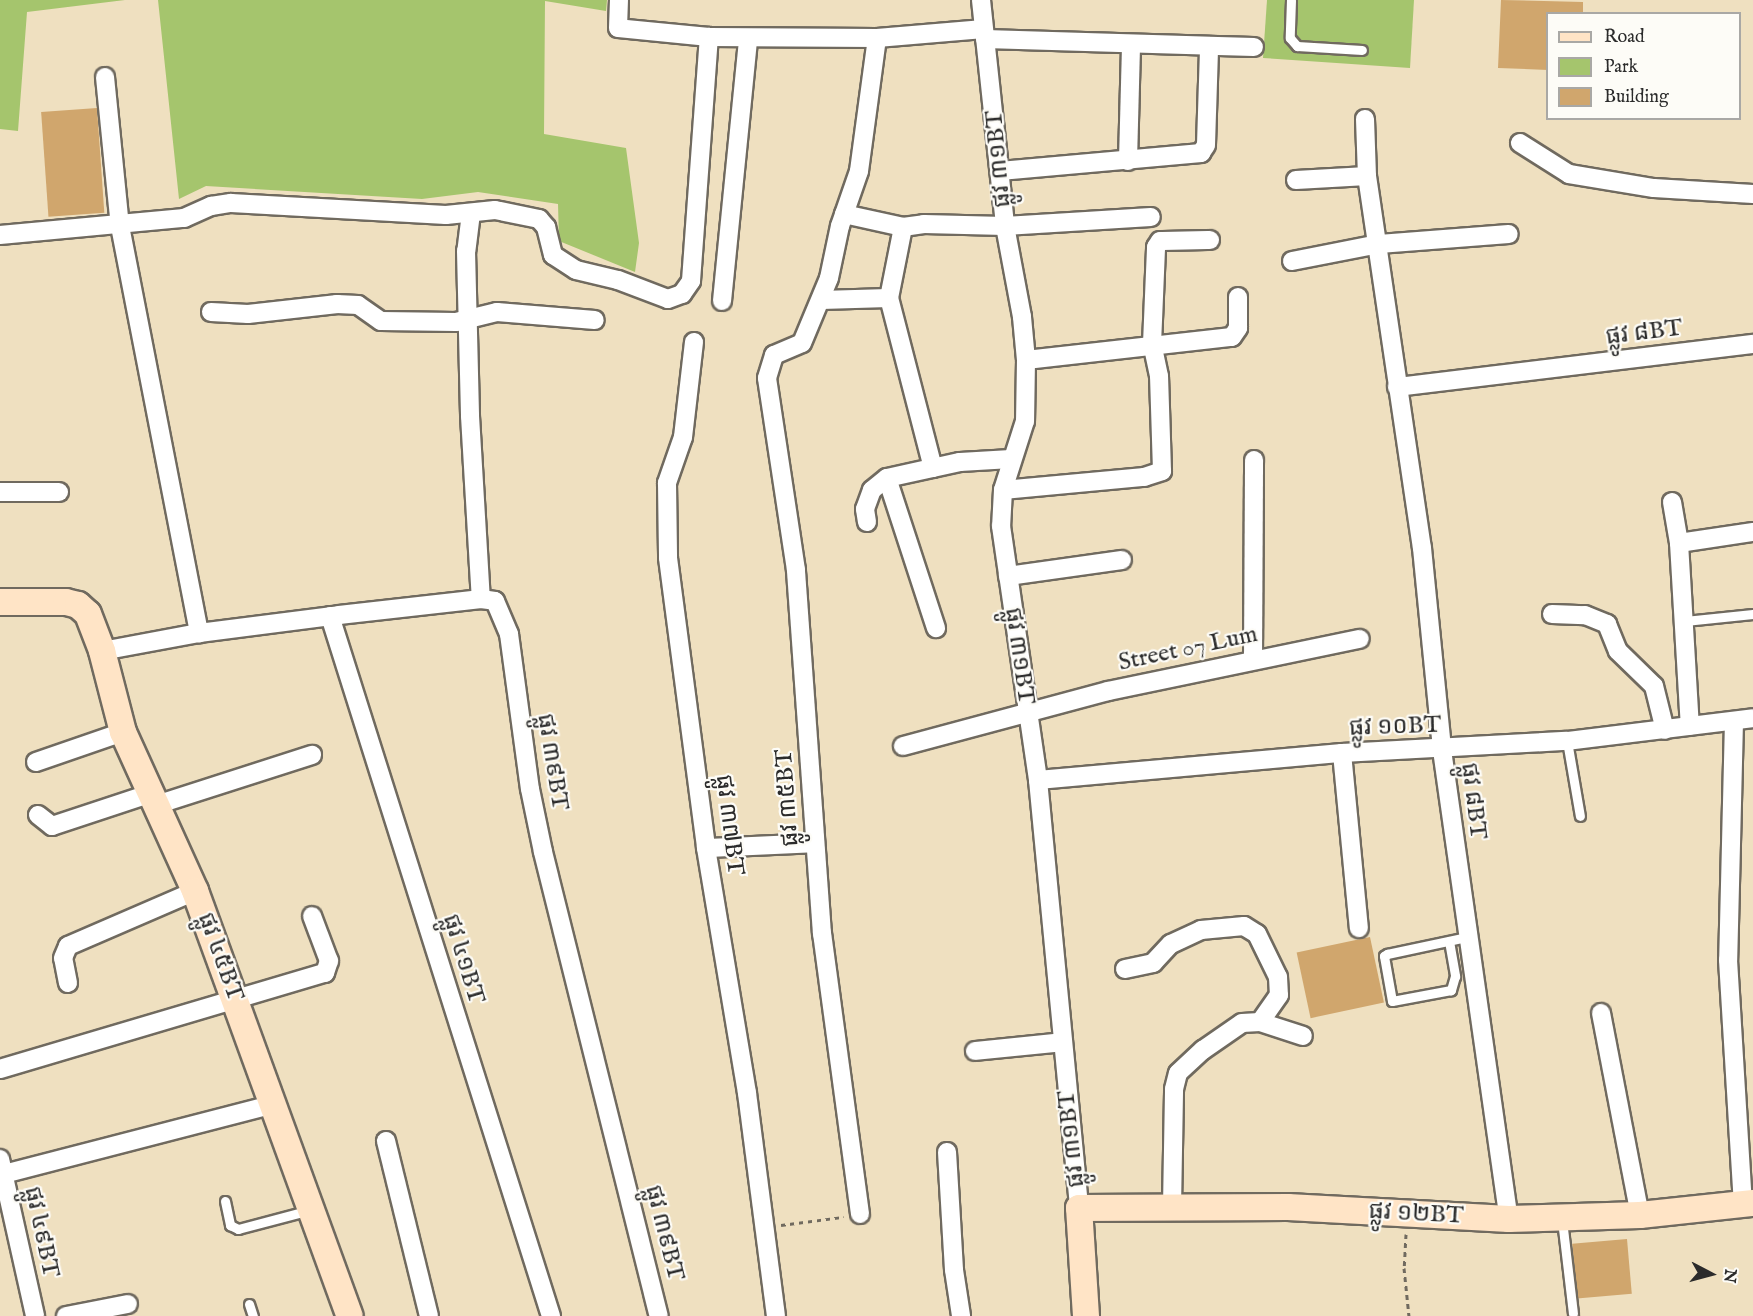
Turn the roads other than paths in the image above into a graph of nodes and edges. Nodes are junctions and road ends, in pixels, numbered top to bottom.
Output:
1 (619, 0) edge
2 (981, 0) edge
3 (1291, 0) edge
4 (985, 34) junction
5 (709, 37) junction
6 (878, 38) junction
7 (748, 40) junction
8 (1131, 44) junction
9 (1209, 47) junction
10 (1254, 47) dead end
11 (1362, 50) dead end
12 (105, 77) dead end
13 (1365, 119) dead end
14 (1520, 143) dead end
15 (1128, 161) junction
16 (1000, 171) junction
17 (1367, 176) junction
18 (1296, 180) dead end
19 (1753, 194) edge
20 (471, 213) junction
21 (844, 214) junction
22 (1151, 217) dead end
23 (120, 226) junction
24 (1005, 226) junction
25 (903, 227) junction
26 (1509, 234) dead end
27 (0, 235) edge
28 (1210, 240) dead end
29 (1379, 244) junction
30 (1292, 261) dead end
31 (1238, 297) dead end
32 (889, 298) junction
33 (821, 300) junction
34 (722, 302) dead end
35 (212, 312) dead end
36 (470, 320) junction
37 (595, 320) dead end
38 (694, 342) dead end
39 (1152, 344) junction
40 (1753, 344) edge
41 (1026, 360) junction
42 (1397, 387) junction
43 (1011, 459) junction
44 (1254, 460) dead end
45 (933, 468) junction
46 (887, 478) junction
47 (1003, 490) junction
48 (0, 492) edge
49 (59, 492) dead end
50 (1672, 502) dead end
51 (867, 522) dead end
52 (1753, 532) edge
53 (1679, 543) junction
54 (1122, 560) dead end
55 (1008, 576) junction
56 (481, 599) junction
57 (0, 602) edge
58 (1551, 614) dead end
59 (1753, 614) edge
60 (330, 616) junction
61 (1685, 621) junction
62 (936, 628) dead end
63 (199, 633) junction
64 (1360, 639) dead end
65 (102, 651) junction
66 (1253, 660) junction
67 (1027, 713) junction
68 (1753, 718) edge
69 (1734, 721) junction
70 (1690, 726) junction
71 (1665, 730) junction
72 (123, 732) junction
73 (1567, 741) junction
74 (903, 746) dead end
75 (1442, 750) junction
76 (1342, 753) junction
77 (312, 755) dead end
78 (36, 762) dead end
79 (1038, 780) junction
80 (152, 799) junction
81 (38, 815) dead end
82 (1580, 816) dead end
83 (815, 843) junction
84 (706, 848) junction
85 (195, 891) junction
86 (312, 916) dead end
87 (1359, 928) dead end
88 (1467, 937) junction
89 (1449, 941) junction
90 (1125, 969) dead end
91 (68, 983) dead end
92 (236, 999) junction
93 (1601, 1012) dead end
94 (1260, 1022) junction
95 (1303, 1036) dead end
96 (1063, 1041) junction
97 (975, 1052) dead end
98 (0, 1069) edge
99 (271, 1105) junction
100 (386, 1141) dead end
101 (947, 1152) dead end
102 (2, 1166) edge
103 (225, 1201) dead end
104 (1748, 1203) edge
105 (1079, 1208) junction
106 (1172, 1208) junction
107 (310, 1210) junction
108 (860, 1214) road end
109 (6, 1215) edge
110 (1640, 1215) junction
111 (1562, 1217) junction
112 (1509, 1219) junction
113 (128, 1304) dead end
114 (249, 1304) dead end
115 (1573, 1314) dead end
116 (35, 1316) edge
117 (66, 1316) edge
118 (253, 1316) edge
119 (350, 1316) edge
120 (429, 1316) edge
121 (551, 1316) edge
122 (659, 1316) edge
123 (776, 1316) edge
124 (961, 1316) edge
125 (1086, 1316) edge

1 - 5 street
2 - 4 street, ផ្លូវ ៣១BT
3 - 11 lane
4 - 6 street
4 - 8 street
4 - 16 street, ផ្លូវ ៣១BT
5 - 7 street
5 - 20 street
6 - 7 street
6 - 21 street
7 - 34 street
8 - 9 street
8 - 15 street
9 - 10 street
9 - 15 street
12 - 23 street
13 - 17 street, ផ្លូវ ៨BT
14 - 19 street
15 - 16 street
16 - 24 street, ផ្លូវ ៣១BT
17 - 18 street
17 - 29 street, ផ្លូវ ៨BT
20 - 23 street
20 - 36 street
21 - 25 street
21 - 33 street
22 - 24 street
23 - 27 street
23 - 63 street
24 - 25 street
24 - 41 street, ផ្លូវ ៣១BT
25 - 32 street
26 - 29 street
28 - 39 street
29 - 30 street
29 - 42 street, ផ្លូវ ៨BT
31 - 39 street
32 - 33 street
32 - 45 street
33 - 83 street, ផ្លូវ ៣៥BT
35 - 36 street
36 - 37 street
36 - 56 street
38 - 84 street, ផ្លូវ ៣៧BT
39 - 41 street
39 - 47 street
40 - 42 street, ផ្លូវ ៨BT
41 - 43 street, ផ្លូវ ៣១BT
42 - 75 street, ផ្លូវ ៨BT
43 - 45 street
43 - 47 street, ផ្លូវ ៣១BT
44 - 66 street
45 - 46 street
46 - 51 street
46 - 62 street
47 - 55 street, ផ្លូវ ៣១BT
48 - 49 street
50 - 53 street
52 - 53 street
53 - 61 street
54 - 55 street
55 - 67 street, ផ្លូវ ៣១BT
56 - 60 street
56 - 122 street, ផ្លូវ ៣៩BT
57 - 65 street, ផ្លូវ ៤៥BT
58 - 71 street
59 - 61 lane
60 - 63 street
60 - 121 street, ផ្លូវ ៤១BT
61 - 70 street
63 - 65 street
64 - 66 street, Street 07 Lum
65 - 72 street, ផ្លូវ ៤៥BT
66 - 67 street, Street 07 Lum
67 - 74 street, Street 07 Lum
67 - 79 street, ផ្លូវ ៣១BT
68 - 69 street, ផ្លូវ ១០BT
69 - 70 street, ផ្លូវ ១០BT
69 - 104 street
70 - 71 street, ផ្លូវ ១០BT
71 - 73 street, ផ្លូវ ១០BT
72 - 78 street
72 - 80 street, ផ្លូវ ៤៥BT
73 - 75 street, ផ្លូវ ១០BT
73 - 82 lane
75 - 76 street, ផ្លូវ ១០BT
75 - 88 street, ផ្លូវ ៨BT
76 - 79 street, ផ្លូវ ១០BT
76 - 87 street
77 - 80 street
79 - 96 street, ផ្លូវ ៣១BT
80 - 81 street
80 - 85 street, ផ្លូវ ៤៥BT
83 - 84 street
83 - 108 street, ផ្លូវ ៣៥BT
84 - 123 street, ផ្លូវ ៣៧BT
85 - 91 street
85 - 92 street, ផ្លូវ ៤៥BT
86 - 92 street
88 - 89 lane
88 - 112 street, ផ្លូវ ៨BT
89 - 89 lane
90 - 94 street
92 - 98 street
92 - 99 street, ផ្លូវ ៤៥BT
93 - 110 street
94 - 95 street
94 - 106 street
96 - 97 street
96 - 105 street, ផ្លូវ ៣១BT
99 - 102 street
99 - 107 street, ផ្លូវ ៤៥BT
100 - 120 street
101 - 124 street
102 - 109 street, ផ្លូវ ៤៩BT
103 - 107 lane
104 - 110 street, ផ្លូវ ១២BT
105 - 106 street, ផ្លូវ ១២BT
105 - 125 street, ផ្លូវ ៣១BT
106 - 112 street, ផ្លូវ ១២BT
107 - 119 street, ផ្លូវ ៤៥BT
109 - 116 street, ផ្លូវ ៤៩BT
110 - 111 street, ផ្លូវ ១២BT
111 - 112 street, ផ្លូវ ១២BT
111 - 115 lane
113 - 117 street
114 - 118 lane

